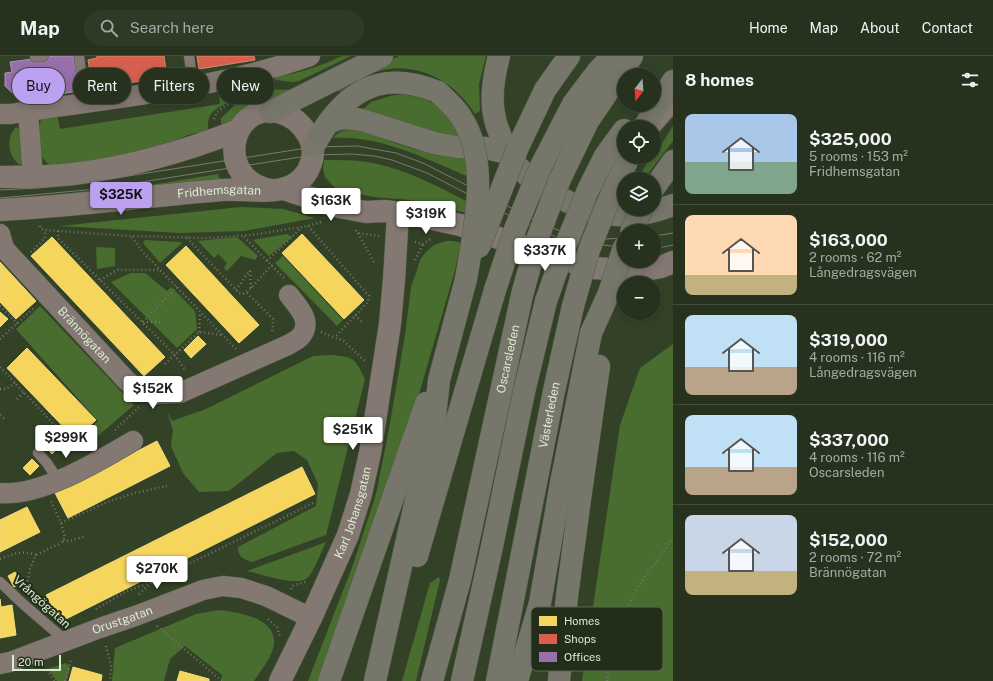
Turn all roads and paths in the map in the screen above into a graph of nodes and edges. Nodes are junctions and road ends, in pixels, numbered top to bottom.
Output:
1 (78, 56) edge
2 (188, 56) edge
3 (310, 56) edge
4 (382, 56) edge
5 (499, 56) edge
6 (569, 56) edge
7 (594, 56) edge
8 (612, 56) edge
9 (632, 56) edge
10 (80, 68) edge
11 (190, 68) edge
12 (673, 78) edge
13 (673, 81) edge
14 (209, 83) edge
15 (661, 86) edge
16 (73, 104) edge
17 (673, 108) edge
18 (28, 111) junction
19 (270, 112) junction
20 (0, 114) edge
21 (648, 120) edge
22 (661, 122) edge
23 (328, 123) junction
24 (239, 130) junction
25 (617, 140) edge
26 (513, 150) junction
27 (312, 157) junction
28 (673, 161) edge
29 (626, 164) edge
30 (631, 164) edge
31 (541, 166) junction
32 (0, 177) edge
33 (33, 177) junction
34 (661, 178) edge
35 (278, 189) junction
36 (611, 195) junction
37 (673, 205) edge
38 (0, 210) edge
39 (391, 213) junction
40 (325, 220) dead end
41 (38, 223) dead end
42 (308, 226) junction
43 (302, 227) junction
44 (45, 230) junction
45 (58, 231) junction
46 (358, 233) dead end
47 (0, 234) edge
48 (131, 236) junction
49 (243, 236) junction
50 (186, 237) junction
51 (45, 238) dead end
52 (267, 261) junction
53 (673, 262) edge
54 (272, 265) junction
55 (376, 268) dead end
56 (617, 268) edge
57 (160, 270) junction
58 (100, 280) junction
59 (466, 280) junction
60 (177, 287) junction
61 (251, 288) junction
62 (236, 290) junction
63 (247, 293) junction
64 (609, 293) junction
65 (289, 295) joint
66 (37, 305) dead end
67 (0, 306) edge
68 (200, 312) junction
69 (355, 315) junction
70 (143, 322) junction
71 (160, 322) dead end
72 (362, 323) dead end
73 (18, 324) junction
74 (305, 326) junction
75 (199, 332) junction
76 (223, 335) junction
77 (270, 336) dead end
78 (335, 337) junction
79 (0, 339) edge
80 (174, 354) junction
81 (248, 363) junction
82 (165, 364) dead end
83 (370, 365) dead end
84 (0, 367) edge
85 (188, 373) dead end
86 (439, 380) junction
87 (15, 383) junction
88 (0, 389) edge
89 (24, 392) junction
90 (17, 399) dead end
91 (139, 407) dead end
92 (0, 415) edge
93 (5, 419) dead end
94 (117, 427) dead end
95 (64, 436) junction
96 (75, 441) dead end
97 (133, 441) dead end
98 (66, 442) junction
99 (59, 449) dead end
100 (38, 453) dead end
101 (56, 477) junction
102 (167, 486) dead end
103 (0, 493) edge
104 (49, 498) dead end
105 (313, 503) dead end
106 (62, 523) junction
107 (86, 536) dead end
108 (673, 538) edge
109 (63, 541) junction
110 (36, 555) junction
111 (0, 559) edge
112 (0, 582) edge
113 (152, 582) junction
114 (306, 582) dead end
115 (127, 591) junction
116 (120, 596) dead end
117 (22, 604) junction
118 (284, 604) junction
119 (137, 607) junction
120 (539, 607) edge
121 (566, 607) edge
122 (628, 607) edge
123 (265, 616) dead end
124 (311, 618) junction
125 (163, 623) dead end
126 (531, 634) edge
127 (66, 641) junction
128 (280, 642) dead end
129 (113, 643) dead end
130 (106, 646) junction
131 (99, 649) dead end
132 (78, 657) dead end
133 (0, 664) edge
134 (47, 670) dead end
135 (560, 671) edge
136 (608, 671) edge
137 (55, 681) edge
138 (65, 681) edge
139 (110, 681) edge
140 (222, 681) edge
141 (280, 681) edge
142 (329, 681) edge
143 (375, 681) edge
144 (380, 681) edge
145 (432, 681) edge
146 (462, 681) edge
147 (497, 681) edge
148 (517, 681) edge
149 (559, 681) edge
150 (607, 681) edge

1 - 10 lane
2 - 11 lane
3 - 14 street
4 - 19 highway
5 - 26 highway
6 - 26 highway
7 - 31 highway
8 - 31 highway
9 - 145 highway, Oscarsleden, bridge
12 - 15 highway
13 - 21 highway
16 - 18 street
17 - 22 lane
18 - 20 street
18 - 33 street
19 - 24 street, Fridhemsgatan
19 - 27 street, Fridhemsgatan
23 - 26 highway
23 - 27 highway
23 - 59 highway, bridge
24 - 33 street, Fridhemsgatan
24 - 35 street, Fridhemsgatan
25 - 146 highway, Oscarsleden, bridge
26 - 37 highway
26 - 59 highway, bridge
27 - 35 street
27 - 39 street, Fridhemsgatan
28 - 34 highway
29 - 36 highway, Västerleden
30 - 36 lane
31 - 144 highway, bridge
32 - 33 street, Fridhemsgatan
35 - 38 street, Fridhemsgatan
35 - 39 street
36 - 147 highway, Västerleden, bridge
39 - 53 street
39 - 124 street, Karl Johansgatan
40 - 42 path
41 - 44 path
42 - 43 path
42 - 69 path
43 - 49 path
43 - 52 path
44 - 45 path
44 - 51 path
45 - 48 path
45 - 58 path
46 - 55 path
47 - 81 street, Brännögatan
48 - 50 path
48 - 57 path
49 - 50 path
49 - 52 path
50 - 62 path
52 - 54 path
54 - 61 path
54 - 65 path
56 - 64 highway, bridge
57 - 58 path
57 - 60 path
58 - 70 path
59 - 86 highway
60 - 68 path
60 - 70 path
61 - 62 path
61 - 63 path
62 - 63 path
63 - 77 path
64 - 120 highway
64 - 121 highway
65 - 74 street
66 - 73 path
67 - 73 path
68 - 75 path
68 - 76 path
69 - 72 path
69 - 78 path
70 - 71 path
70 - 80 path
73 - 79 path
74 - 78 path
74 - 81 street, Brännögatan
75 - 76 path
75 - 80 path
76 - 81 path
78 - 83 path
80 - 82 path
80 - 85 path
84 - 87 path
86 - 142 highway
86 - 143 highway
87 - 88 path
87 - 89 path
89 - 90 path
89 - 95 path
91 - 94 path
92 - 93 path
95 - 96 path
95 - 98 path
97 - 101 street
98 - 99 path
98 - 101 path
100 - 101 lane
101 - 103 street
102 - 106 path
104 - 106 path
105 - 113 path
106 - 109 path
107 - 109 path
108 - 122 path
109 - 110 path
110 - 111 path
110 - 117 path
112 - 117 lane, Vrångögatan
113 - 115 path
113 - 119 path
114 - 118 path
115 - 116 path
115 - 119 path
117 - 127 lane, Vrångögatan
118 - 119 street, Orustgatan
118 - 124 street, Orustgatan
119 - 127 street, Orustgatan
123 - 128 path
124 - 141 street, Karl Johansgatan
125 - 140 path
126 - 148 highway
127 - 133 street, Orustgatan
129 - 130 path
130 - 131 path
130 - 139 path
132 - 138 path
134 - 137 path
135 - 149 highway
136 - 150 path

